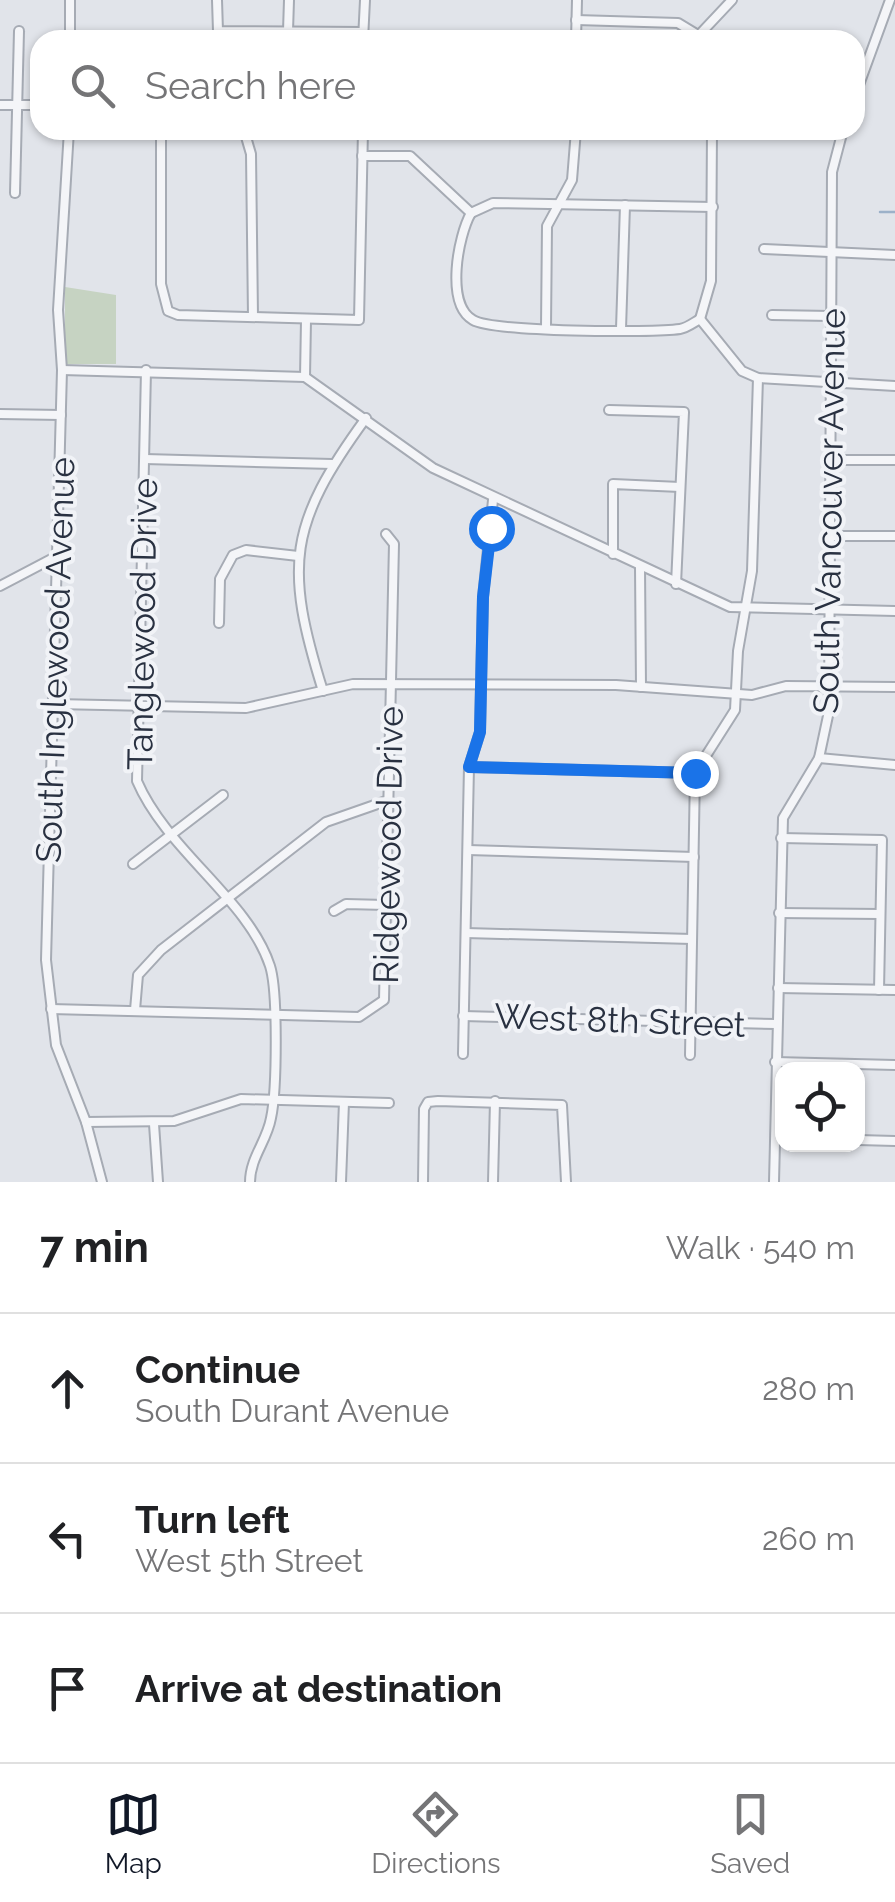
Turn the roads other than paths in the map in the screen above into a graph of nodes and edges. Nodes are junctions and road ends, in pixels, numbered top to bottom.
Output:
1 (70, 0) edge
2 (217, 0) edge
3 (289, 0) edge
4 (365, 0) edge
5 (577, 0) edge
6 (732, 0) edge
7 (890, 0) edge
8 (576, 20) junction
9 (70, 30) edge
10 (218, 30) edge
11 (288, 30) edge
12 (363, 30) edge
13 (576, 30) edge
14 (691, 30) edge
15 (710, 30) edge
16 (19, 31) dead end
17 (865, 69) edge
18 (0, 104) edge
19 (17, 105) junction
20 (30, 105) edge
21 (68, 140) edge
22 (162, 140) edge
23 (247, 140) edge
24 (362, 140) edge
25 (576, 140) edge
26 (712, 140) edge
27 (840, 140) edge
28 (362, 156) junction
29 (15, 192) dead end
30 (560, 204) junction
31 (624, 205) junction
32 (712, 207) junction
33 (471, 213) junction
34 (764, 249) dead end
35 (832, 252) junction
36 (895, 255) edge
37 (772, 316) dead end
38 (831, 316) junction
39 (254, 317) junction
40 (700, 319) junction
41 (306, 320) junction
42 (546, 327) junction
43 (621, 329) junction
44 (62, 370) junction
45 (146, 370) junction
46 (304, 377) junction
47 (758, 378) junction
48 (830, 383) junction
49 (895, 386) edge
50 (609, 410) dead end
51 (0, 414) edge
52 (61, 416) junction
53 (366, 418) junction
54 (145, 459) junction
55 (832, 460) junction
56 (895, 460) edge
57 (332, 464) junction
58 (680, 488) junction
59 (493, 500) junction
60 (386, 534) dead end
61 (830, 536) junction
62 (895, 536) edge
63 (59, 554) junction
64 (613, 554) junction
65 (298, 556) junction
66 (640, 567) junction
67 (676, 584) junction
68 (0, 586) edge
69 (746, 608) junction
70 (829, 611) junction
71 (895, 611) edge
72 (219, 623) dead end
73 (482, 682) junction
74 (829, 685) junction
75 (392, 686) junction
76 (895, 687) edge
77 (641, 688) junction
78 (323, 691) junction
79 (736, 694) junction
80 (55, 704) junction
81 (139, 707) junction
82 (819, 758) junction
83 (895, 764) edge
84 (469, 767) junction
85 (695, 773) junction
86 (223, 794) dead end
87 (389, 800) junction
88 (171, 837) junction
89 (781, 838) junction
90 (468, 850) junction
91 (694, 856) junction
92 (133, 864) dead end
93 (226, 900) junction
94 (386, 905) junction
95 (334, 911) dead end
96 (780, 912) junction
97 (880, 914) junction
98 (466, 932) junction
99 (692, 939) junction
100 (778, 988) junction
101 (879, 990) junction
102 (895, 990) edge
103 (51, 1009) junction
104 (135, 1010) junction
105 (274, 1014) junction
106 (464, 1016) junction
107 (690, 1022) junction
108 (776, 1024) junction
109 (463, 1054) dead end
110 (690, 1054) dead end
111 (775, 1062) edge
112 (865, 1064) edge
113 (895, 1065) edge
114 (272, 1100) junction
115 (344, 1102) junction
116 (495, 1102) junction
117 (390, 1103) dead end
118 (86, 1122) junction
119 (154, 1124) junction
120 (865, 1140) edge
121 (895, 1141) edge
122 (777, 1152) edge
123 (102, 1182) edge
124 (158, 1182) edge
125 (250, 1182) edge
126 (342, 1182) edge
127 (423, 1182) edge
128 (494, 1182) edge
129 (566, 1182) edge
130 (774, 1182) edge

1 - 9 street
2 - 10 street
3 - 11 street
4 - 12 street
5 - 8 street
6 - 15 street
7 - 17 street
8 - 13 street
8 - 14 street
16 - 19 street
18 - 19 street
19 - 20 street
19 - 29 street
21 - 44 street, South Inglewood Avenue
22 - 39 street
23 - 39 street
24 - 28 street
25 - 30 street
26 - 32 street
27 - 35 street, South Vancouver Avenue
28 - 33 street
28 - 41 street
30 - 31 street
30 - 33 street
30 - 42 street
31 - 32 street
31 - 43 street
32 - 40 street
33 - 42 street
34 - 35 street
35 - 36 street
35 - 38 street, South Vancouver Avenue
37 - 38 street
38 - 48 street, South Vancouver Avenue
39 - 41 street
40 - 43 street
40 - 47 street
41 - 46 street
42 - 43 street
44 - 45 street
44 - 52 street, South Inglewood Avenue
45 - 46 street
45 - 54 street, Tanglewood Drive
46 - 53 street
47 - 48 street
47 - 69 street
48 - 49 street
48 - 55 street, South Vancouver Avenue
50 - 58 street
51 - 52 street
52 - 63 street, South Inglewood Avenue
53 - 57 street
53 - 59 street
54 - 57 street
54 - 81 street, Tanglewood Drive
55 - 56 street
55 - 61 street, South Vancouver Avenue
57 - 65 street
58 - 64 street
58 - 67 street
59 - 64 street
59 - 73 street
60 - 75 street, Ridgewood Drive
61 - 62 street
61 - 70 street, South Vancouver Avenue
63 - 68 street
63 - 80 street, South Inglewood Avenue
64 - 66 street
65 - 72 street
65 - 78 street
66 - 67 street
66 - 77 street
67 - 69 street
69 - 70 street
69 - 79 street
70 - 71 street
70 - 74 street, South Vancouver Avenue
73 - 75 street
73 - 77 street
73 - 84 street
74 - 76 street
74 - 79 street
74 - 82 street, South Vancouver Avenue
75 - 78 street
75 - 87 street, Ridgewood Drive
77 - 79 street
78 - 81 street
79 - 85 street
80 - 81 street
80 - 103 street, South Inglewood Avenue
81 - 88 street, Tanglewood Drive
82 - 83 street
82 - 89 street, South Vancouver Avenue
84 - 85 street
84 - 90 street
85 - 91 street
86 - 88 street
87 - 93 street
87 - 94 street, Ridgewood Drive
88 - 92 street
88 - 93 street, Tanglewood Drive
89 - 96 street, South Vancouver Avenue
89 - 97 street
90 - 91 street
90 - 98 street
91 - 99 street
93 - 104 street
93 - 105 street, Tanglewood Drive
94 - 95 street
94 - 105 street, Ridgewood Drive
96 - 97 street
96 - 100 street, South Vancouver Avenue
97 - 101 street
98 - 99 street
98 - 106 street
99 - 107 street
100 - 101 street
100 - 108 street, South Vancouver Avenue
101 - 102 street
103 - 104 street, Ridgewood Drive
103 - 118 street, South Inglewood Avenue
104 - 105 street, Ridgewood Drive
105 - 114 street, Tanglewood Drive
106 - 107 street, West 8th Street
106 - 109 street
107 - 108 street, West 8th Street
107 - 110 street
108 - 111 street, South Vancouver Avenue
112 - 113 street, West 8th Street
114 - 115 street
114 - 119 street
114 - 125 street, Tanglewood Drive
115 - 117 street
115 - 126 street
116 - 127 street
116 - 128 street
116 - 129 street
118 - 119 street
118 - 123 street, South Inglewood Avenue
119 - 124 street
120 - 121 street
122 - 130 street, South Vancouver Avenue

